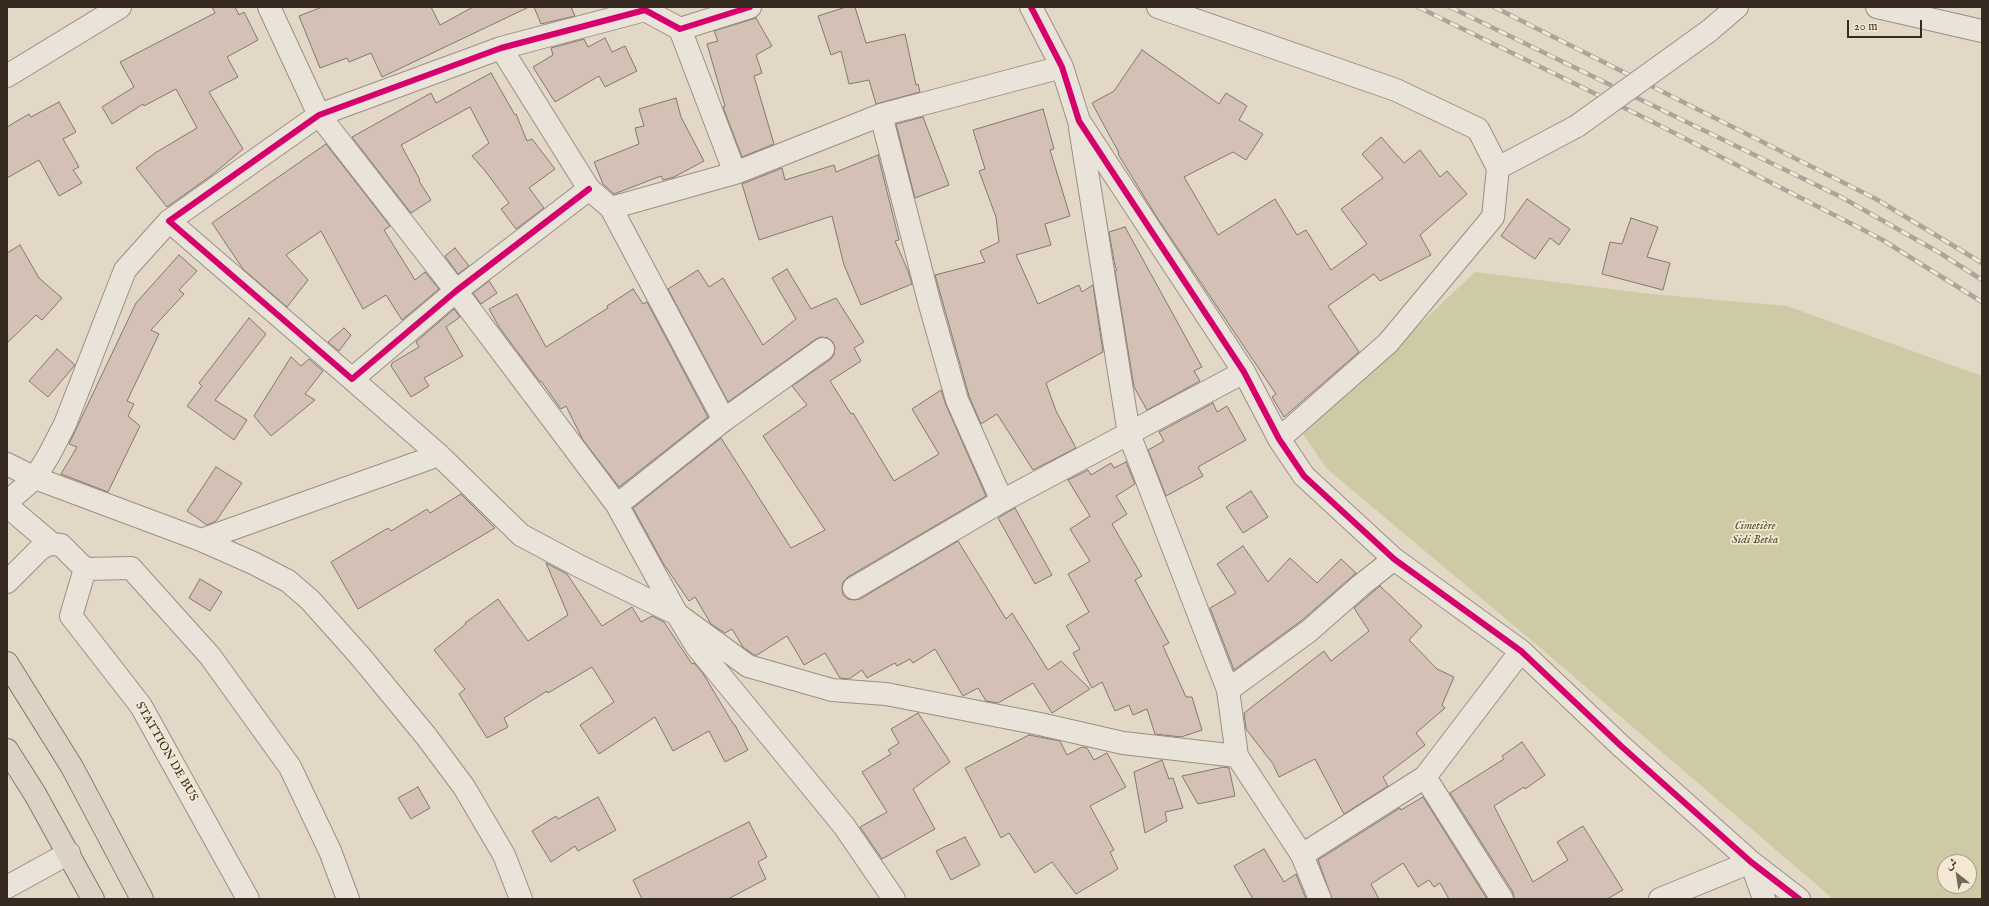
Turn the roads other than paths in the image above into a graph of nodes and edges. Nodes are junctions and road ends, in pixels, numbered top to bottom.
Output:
1 (120, 7) edge
2 (269, 7) edge
3 (750, 7) edge
4 (1031, 7) edge
5 (1158, 7) edge
6 (1737, 7) edge
7 (1877, 7) edge
8 (645, 8) edge
9 (680, 29) junction
10 (1982, 31) edge
11 (501, 48) junction
12 (1062, 67) junction
13 (7, 76) edge
14 (319, 115) junction
15 (881, 115) junction
16 (1079, 121) junction
17 (1498, 168) junction
18 (734, 173) junction
19 (589, 189) junction
20 (611, 208) junction
21 (170, 221) junction
22 (456, 290) junction
23 (823, 349) dead end
24 (1244, 372) junction
25 (352, 380) junction
26 (724, 420) junction
27 (1129, 434) junction
28 (1279, 439) junction
29 (439, 454) junction
30 (7, 464) edge
31 (35, 478) junction
32 (1002, 501) junction
33 (7, 502) edge
34 (617, 505) junction
35 (7, 506) edge
36 (201, 540) junction
37 (52, 544) junction
38 (1394, 559) junction
39 (85, 569) junction
40 (7, 582) edge
41 (854, 588) dead end
42 (677, 614) junction
43 (1521, 651) junction
44 (7, 663) edge
45 (1228, 690) junction
46 (7, 750) edge
47 (1237, 756) junction
48 (1425, 777) junction
49 (69, 853) junction
50 (1302, 855) junction
51 (1751, 862) junction
52 (7, 887) edge
53 (93, 899) edge
54 (142, 899) edge
55 (248, 899) edge
56 (348, 899) edge
57 (521, 899) edge
58 (894, 899) edge
59 (1320, 899) edge
60 (1502, 899) edge
61 (1660, 899) edge
62 (1764, 899) edge
63 (1799, 899) edge

1 - 13 street
2 - 14 street
3 - 9 street
4 - 12 street
5 - 17 street
6 - 17 street, bridge
7 - 10 street
8 - 9 street
8 - 11 street
9 - 18 street
11 - 14 street
11 - 19 street
12 - 15 street
12 - 16 street
14 - 21 street
14 - 22 street
15 - 18 street
15 - 32 street
16 - 24 street
16 - 27 street
17 - 28 street
18 - 20 street
19 - 20 street
19 - 22 street
20 - 26 street
21 - 25 street
21 - 31 street
22 - 25 street
22 - 34 street
23 - 26 street
24 - 27 street
24 - 28 street
25 - 29 street
26 - 34 street
27 - 32 street
27 - 45 street
28 - 38 street
29 - 36 street
29 - 42 street
30 - 31 street
31 - 33 street
31 - 36 street
32 - 41 street
34 - 42 street
35 - 37 street
36 - 57 street
37 - 39 street
37 - 40 street
38 - 43 street
38 - 45 street
39 - 55 street, STATTION DE BUS
39 - 56 street
42 - 47 street
42 - 58 street
43 - 48 street
43 - 51 street
44 - 54 main road
45 - 47 street
46 - 49 main road
47 - 50 street
48 - 50 street
48 - 60 street
49 - 52 street
49 - 53 main road
50 - 59 street
51 - 61 street
51 - 62 street
51 - 63 street

